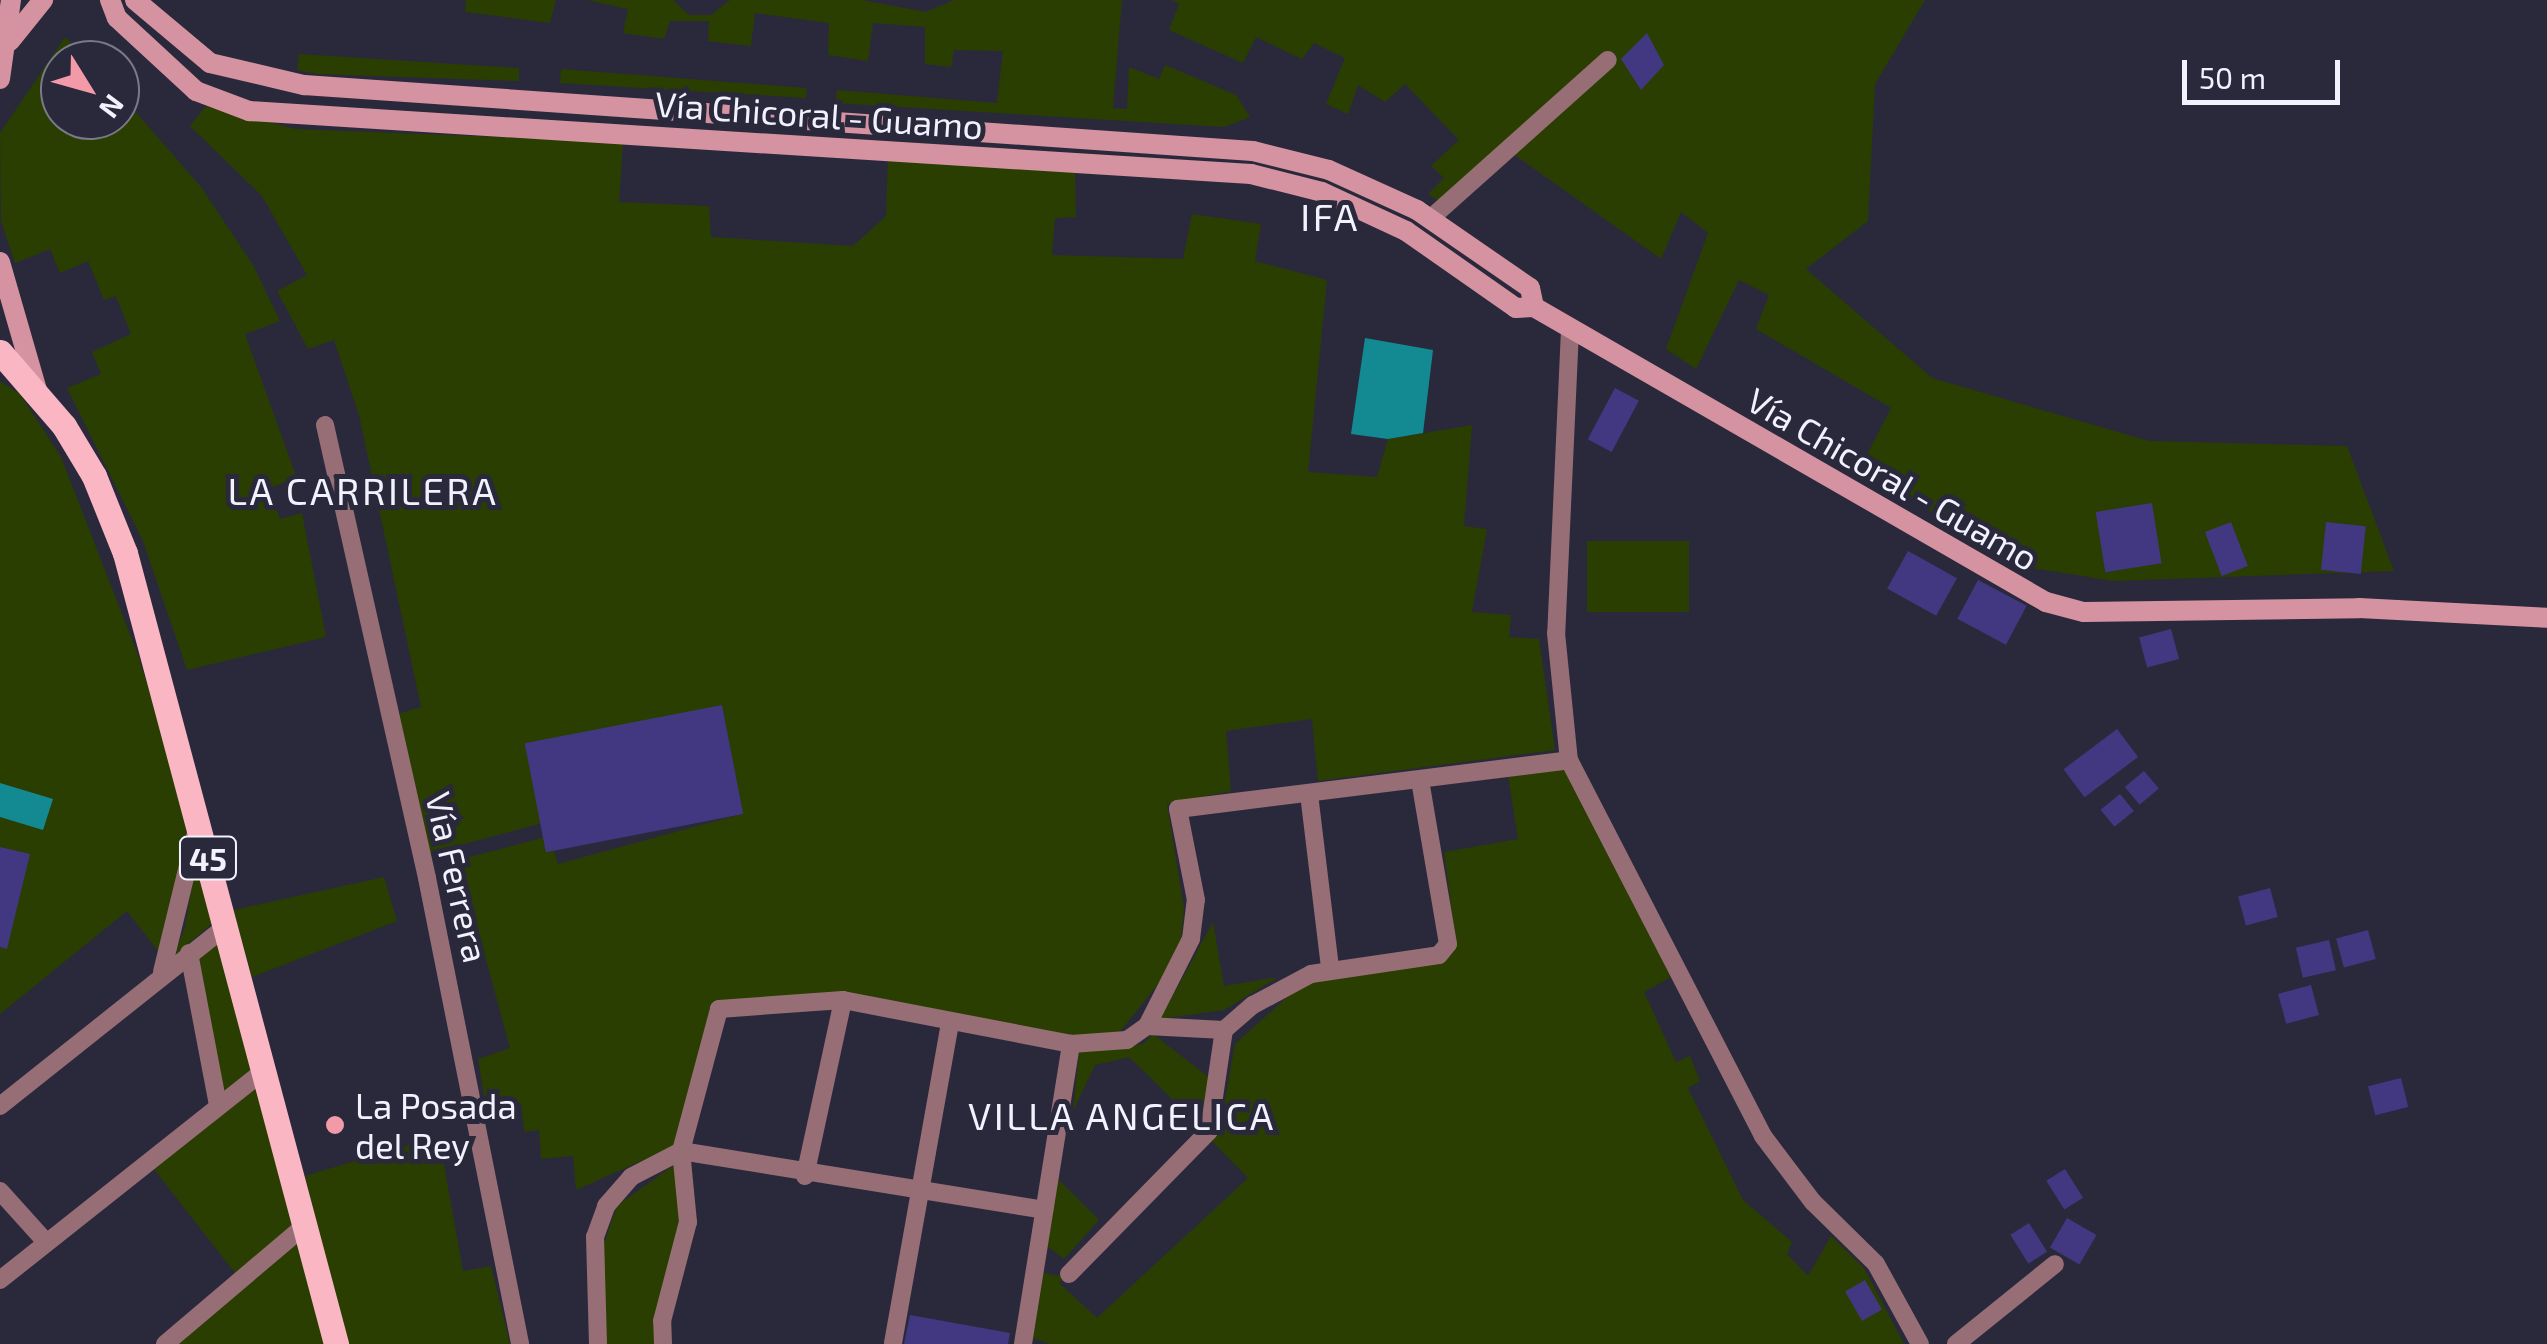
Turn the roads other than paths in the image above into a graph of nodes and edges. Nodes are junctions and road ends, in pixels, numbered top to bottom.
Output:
1 (12, 0) edge
2 (43, 0) edge
3 (110, 0) edge
4 (135, 0) edge
5 (5, 54) junction
6 (1608, 60) dead end
7 (0, 79) edge
8 (556, 103) junction
9 (827, 122) junction
10 (553, 132) junction
11 (1034, 136) junction
12 (1193, 148) junction
13 (825, 149) junction
14 (1032, 161) junction
15 (1190, 170) junction
16 (1424, 214) junction
17 (1406, 231) junction
18 (0, 262) edge
19 (1534, 307) junction
20 (1570, 330) junction
21 (0, 352) edge
22 (37, 390) junction
23 (325, 425) dead end
24 (2547, 618) edge
25 (1569, 760) junction
26 (1420, 780) junction
27 (1309, 794) junction
28 (198, 823) junction
29 (226, 926) junction
30 (189, 953) junction
31 (1330, 968) junction
32 (162, 972) junction
33 (843, 1000) junction
34 (950, 1022) junction
35 (1147, 1026) junction
36 (1224, 1030) junction
37 (1071, 1044) junction
38 (261, 1073) junction
39 (218, 1105) junction
40 (0, 1106) edge
41 (681, 1151) junction
42 (805, 1176) junction
43 (0, 1192) edge
44 (920, 1193) junction
45 (1044, 1210) junction
46 (304, 1226) junction
47 (46, 1242) junction
48 (2055, 1264) dead end
49 (1069, 1274) dead end
50 (0, 1280) edge
51 (165, 1344) edge
52 (336, 1344) edge
53 (520, 1344) edge
54 (598, 1344) edge
55 (663, 1344) edge
56 (893, 1344) edge
57 (1022, 1344) edge
58 (1920, 1344) edge
59 (1956, 1344) edge

1 - 5 street
2 - 5 street
3 - 10 street, Vía Chicoral - Guamo
4 - 8 street, Vía Chicoral - Guamo
5 - 7 street
6 - 16 street
8 - 9 street, Vía Chicoral - Guamo
8 - 10 street
9 - 11 street, Vía Chicoral - Guamo
9 - 13 street
10 - 13 street, Vía Chicoral - Guamo
11 - 12 street, Vía Chicoral - Guamo
11 - 14 street
12 - 15 street
12 - 16 street, Vía Chicoral - Guamo
13 - 14 street, Vía Chicoral - Guamo
14 - 15 street, Vía Chicoral - Guamo
15 - 17 street, Vía Chicoral - Guamo
16 - 17 street
16 - 19 street, Vía Chicoral - Guamo
17 - 19 street, Vía Chicoral - Guamo
18 - 22 street
19 - 20 street, Vía Chicoral - Guamo
20 - 24 street, Vía Chicoral - Guamo
20 - 25 street
21 - 22 main road, 45
22 - 28 main road, 45
23 - 53 street, Vía Ferrera
25 - 26 street
25 - 58 street
26 - 27 street
26 - 31 street
27 - 31 street
27 - 35 street
28 - 29 main road, 45
28 - 32 street
29 - 30 street
29 - 38 main road, 45
30 - 32 street
30 - 39 street
31 - 36 street
32 - 40 street
33 - 34 street
33 - 41 street
33 - 42 street
34 - 37 street
34 - 44 street
35 - 36 street
35 - 37 street
36 - 49 street
37 - 45 street
38 - 39 street
38 - 46 main road, 45
39 - 47 street
41 - 42 street
41 - 54 street
41 - 55 street
42 - 44 street
43 - 47 street
44 - 45 street
44 - 56 street
45 - 57 street
46 - 51 street
46 - 52 main road, 45
47 - 50 street
48 - 59 street

